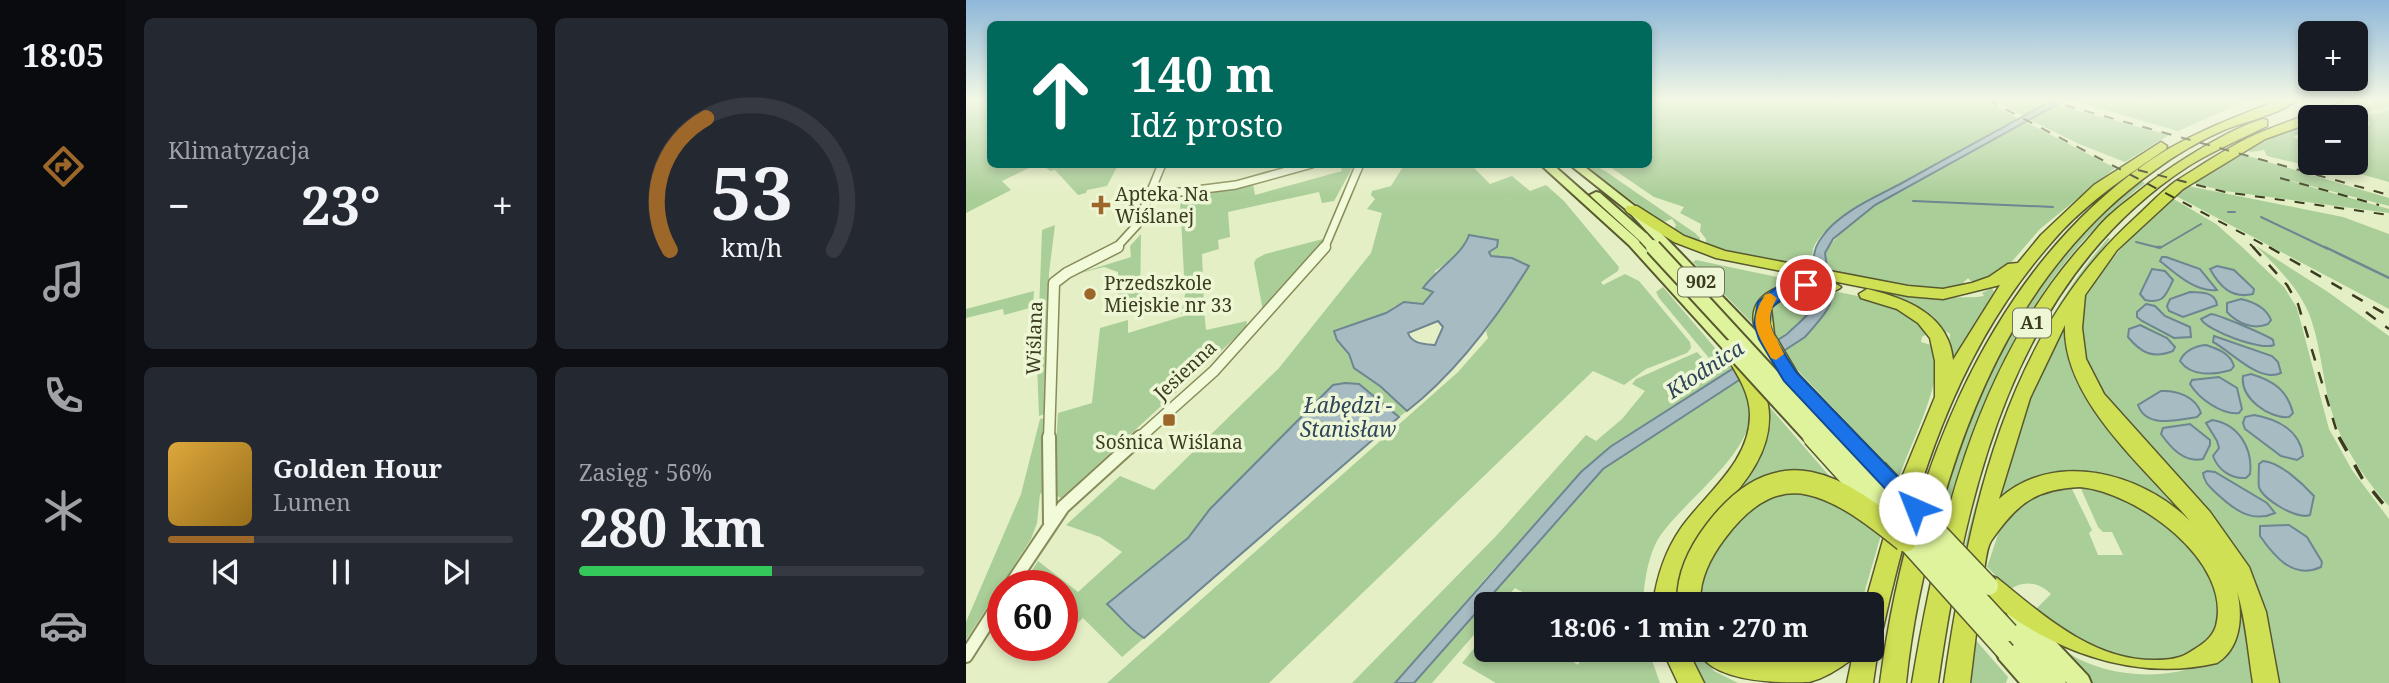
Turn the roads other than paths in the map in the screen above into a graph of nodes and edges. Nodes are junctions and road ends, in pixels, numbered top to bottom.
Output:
1 (2185, 132) edge
2 (2211, 132) edge
3 (2243, 132) edge
4 (2269, 132) edge
5 (1160, 168) edge
6 (1298, 168) edge
7 (1358, 168) edge
8 (1551, 168) edge
9 (1558, 168) edge
10 (1579, 168) edge
11 (1149, 196) junction
12 (1632, 209) joint
13 (1648, 235) junction
14 (2028, 256) junction
15 (2080, 286) junction
16 (1730, 347) junction
17 (1790, 376) junction
18 (1942, 398) junction
19 (1050, 523) junction
20 (1905, 540) junction
21 (1976, 552) junction
22 (1020, 570) edge
23 (1881, 580) junction
24 (1989, 586) joint
25 (1666, 592) edge
26 (1689, 592) edge
27 (1876, 592) edge
28 (1878, 592) edge
29 (987, 623) edge
30 (2012, 626) junction
31 (966, 656) edge
32 (1681, 662) edge
33 (1726, 662) edge
34 (1832, 662) edge
35 (1864, 662) edge
36 (1692, 683) edge
37 (1860, 683) edge
38 (1893, 683) edge
39 (1925, 683) edge
40 (1957, 683) edge
41 (2034, 683) edge
42 (2056, 683) edge
43 (2081, 683) edge
44 (2266, 683) edge

1 - 14 highway
2 - 38 highway, A1
3 - 39 highway, A1
4 - 15 highway
5 - 11 street, Wiślana
6 - 11 street
7 - 19 street, Jesienna
8 - 13 main road
9 - 13 main road, 902
10 - 12 main road
11 - 19 street, Wiślana
12 - 13 highway
13 - 14 highway
13 - 16 main road
13 - 17 main road, 902
13 - 30 main road, 902, bridge
14 - 18 highway
15 - 21 highway
15 - 44 highway
16 - 20 main road, bridge
16 - 25 highway, bridge
17 - 18 highway
17 - 24 main road, 902, bridge
18 - 23 highway
19 - 22 street, Jesienna
20 - 26 highway, bridge
20 - 30 main road, bridge
21 - 30 highway
21 - 40 highway
23 - 27 highway
23 - 28 highway
24 - 30 highway
29 - 31 street
30 - 41 main road
30 - 42 main road, 902
30 - 43 main road, 902
32 - 36 highway
33 - 34 highway
35 - 37 highway

